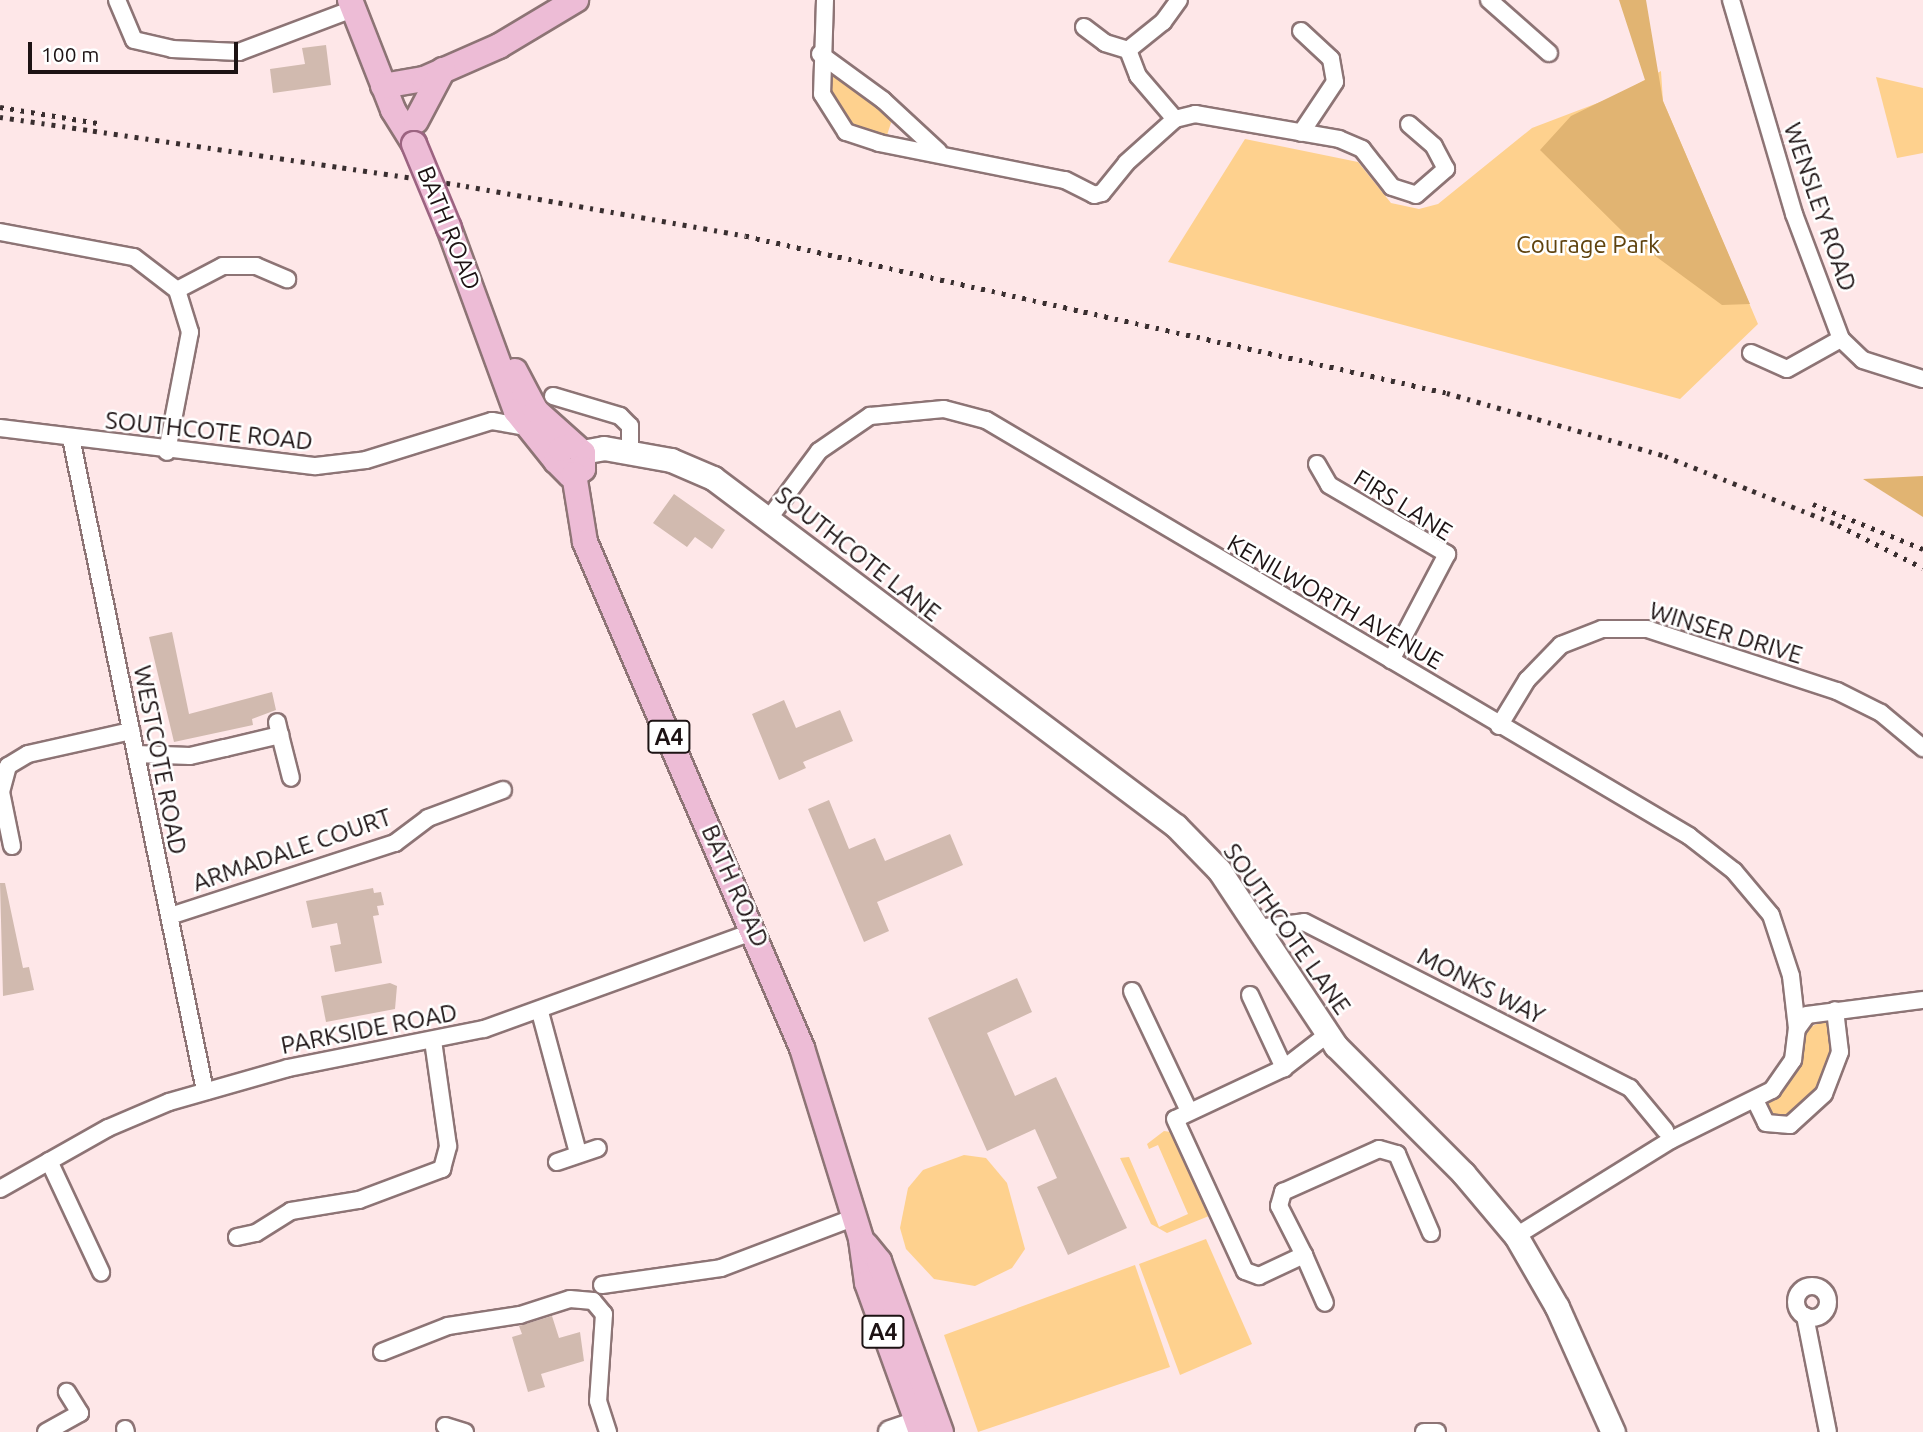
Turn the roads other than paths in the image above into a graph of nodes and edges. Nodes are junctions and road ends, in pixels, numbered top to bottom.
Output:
1 (117, 0) edge
2 (576, 0) edge
3 (825, 0) edge
4 (1179, 0) edge
5 (1489, 0) edge
6 (1731, 0) edge
7 (355, 12) edge
8 (1084, 27) dead end
9 (1301, 31) dead end
10 (1128, 50) junction
11 (1549, 53) dead end
12 (820, 54) junction
13 (451, 66) junction
14 (394, 82) junction
15 (902, 117) junction
16 (1175, 119) junction
17 (1409, 124) dead end
18 (410, 131) junction
19 (1301, 133) junction
20 (879, 143) junction
21 (939, 152) junction
22 (0, 232) edge
23 (287, 279) dead end
24 (177, 290) junction
25 (483, 313) junction
26 (1841, 339) junction
27 (1751, 353) dead end
28 (1923, 379) edge
29 (508, 394) junction
30 (554, 396) dead end
31 (492, 421) junction
32 (0, 428) edge
33 (526, 428) junction
34 (71, 438) junction
35 (167, 452) junction
36 (625, 455) junction
37 (572, 462) junction
38 (1317, 464) dead end
39 (770, 517) junction
40 (1391, 660) junction
41 (1499, 726) junction
42 (131, 731) junction
43 (1923, 748) edge
44 (136, 754) junction
45 (291, 778) dead end
46 (503, 790) dead end
47 (7, 838) edge
48 (170, 916) junction
49 (1258, 929) junction
50 (755, 931) junction
51 (1132, 990) dead end
52 (1250, 995) dead end
53 (1923, 1000) edge
54 (1835, 1010) junction
55 (540, 1012) junction
56 (1797, 1029) junction
57 (1328, 1034) junction
58 (433, 1041) junction
59 (1284, 1068) junction
60 (205, 1091) junction
61 (1755, 1100) junction
62 (1182, 1114) junction
63 (1665, 1130) dead end
64 (598, 1148) dead end
65 (578, 1153) junction
66 (49, 1161) junction
67 (556, 1163) dead end
68 (0, 1189) edge
69 (858, 1228) junction
70 (1432, 1233) dead end
71 (1516, 1236) junction
72 (237, 1237) dead end
73 (1304, 1255) junction
74 (92, 1267) dead end
75 (601, 1285) dead end
76 (1325, 1303) dead end
77 (1805, 1316) dead end
78 (382, 1352) dead end
79 (67, 1392) dead end
80 (445, 1426) dead end
81 (928, 1426) edge
82 (47, 1432) edge
83 (465, 1432) edge
84 (608, 1432) edge
85 (890, 1432) edge
86 (1424, 1432) edge
87 (1437, 1432) edge
88 (1613, 1432) edge
89 (1828, 1432) edge

1 - 7 street
2 - 13 main road
3 - 12 street
4 - 10 street
5 - 11 street
6 - 26 street, WENSLEY ROAD
7 - 14 main road, BATH ROAD
8 - 10 street
9 - 19 street
10 - 16 street
12 - 15 street
12 - 20 street
13 - 14 main road
13 - 18 main road
14 - 18 main road, BATH ROAD
15 - 20 street
15 - 21 street
16 - 19 street
16 - 21 street
17 - 19 street
18 - 25 main road, BATH ROAD, bridge
20 - 21 street
22 - 24 street
23 - 24 street
24 - 35 street
25 - 29 main road, BATH ROAD
25 - 37 main road, BATH ROAD
26 - 27 street
26 - 28 street, WENSLEY ROAD
29 - 31 street
29 - 33 main road, BATH ROAD
30 - 36 street
31 - 33 street, SOUTHCOTE ROAD
31 - 35 street, SOUTHCOTE ROAD
32 - 34 street, SOUTHCOTE ROAD
33 - 37 main road, BATH ROAD
34 - 35 street, SOUTHCOTE ROAD
34 - 42 street, WESTCOTE ROAD
36 - 37 street, SOUTHCOTE LANE
36 - 39 street, SOUTHCOTE LANE
37 - 50 main road, BATH ROAD / A4
38 - 40 street, FIRS LANE
39 - 40 street, KENILWORTH AVENUE
39 - 49 street, SOUTHCOTE LANE
40 - 41 street, KENILWORTH AVENUE
41 - 43 street, WINSER DRIVE
41 - 56 street, KENILWORTH AVENUE
42 - 44 street, WESTCOTE ROAD
42 - 47 street
44 - 45 street
44 - 48 street, WESTCOTE ROAD
46 - 48 street, ARMADALE COURT
48 - 60 street, WESTCOTE ROAD
49 - 57 street, SOUTHCOTE LANE
49 - 63 street, MONKS WAY
50 - 55 street, PARKSIDE ROAD
50 - 69 main road, BATH ROAD / A4
51 - 62 street
52 - 59 street
53 - 54 street
54 - 56 street
54 - 61 street
55 - 58 street, PARKSIDE ROAD
55 - 65 street
56 - 61 street, KENILWORTH AVENUE
57 - 59 street
57 - 71 street, SOUTHCOTE LANE
58 - 60 street, PARKSIDE ROAD
58 - 72 street
59 - 62 street
60 - 66 street, PARKSIDE ROAD
61 - 71 street, KENILWORTH AVENUE
62 - 73 street
64 - 65 street
65 - 67 street
66 - 68 street, PARKSIDE ROAD
66 - 74 street
69 - 75 street
69 - 81 main road, BATH ROAD / A4
70 - 73 street
71 - 88 street, SOUTHCOTE LANE
73 - 76 street
77 - 89 street
78 - 84 street
79 - 82 street
80 - 83 street
81 - 85 street
86 - 87 street

